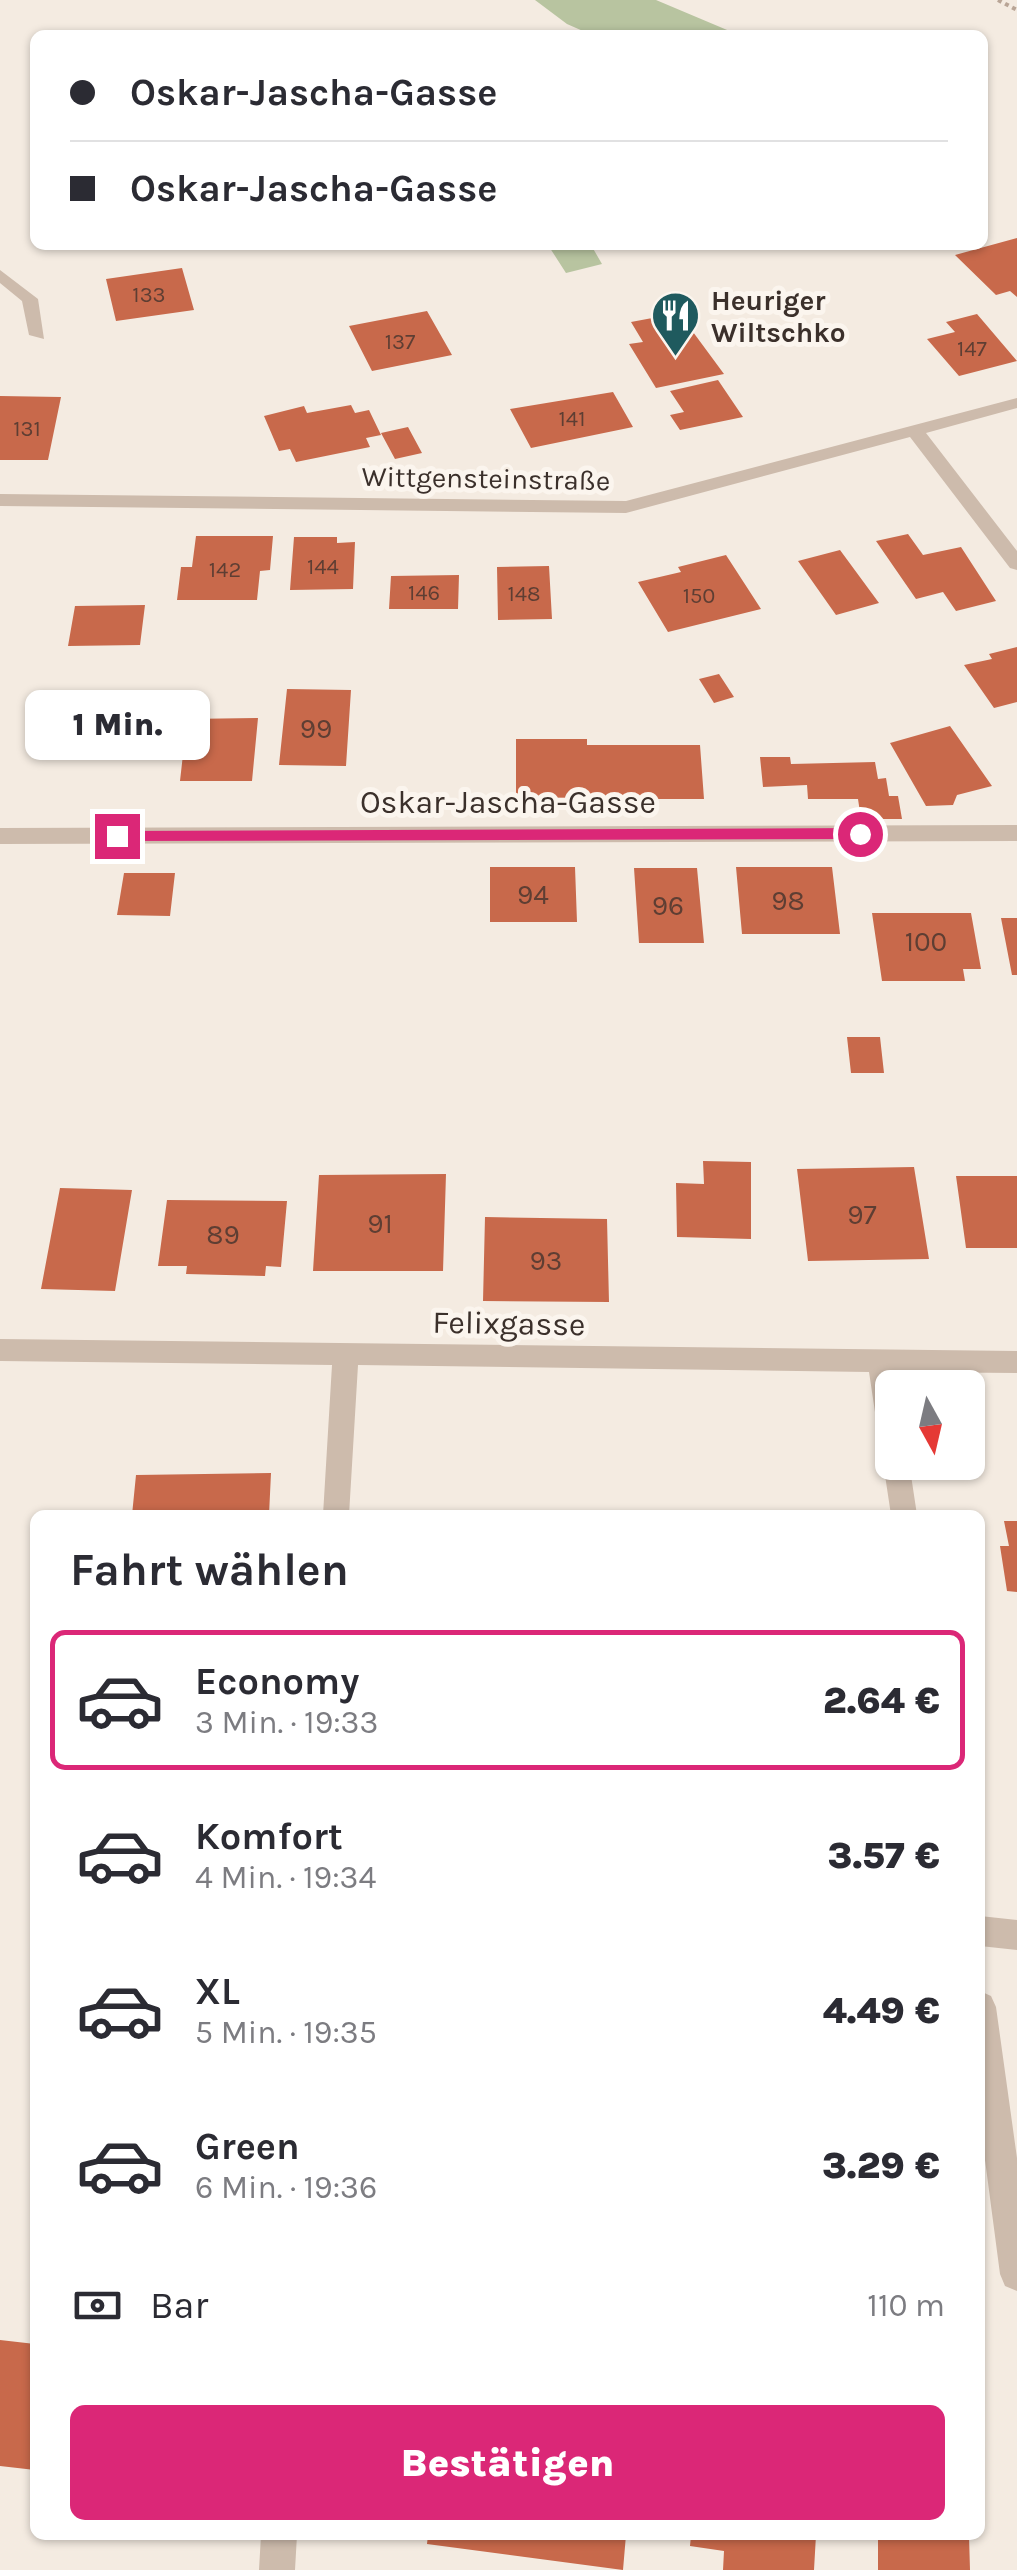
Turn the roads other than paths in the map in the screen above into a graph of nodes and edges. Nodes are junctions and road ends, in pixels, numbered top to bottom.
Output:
1 (0, 275) edge
2 (38, 335) dead end
3 (1017, 403) edge
4 (916, 432) junction
5 (0, 500) edge
6 (1017, 564) edge
7 (1017, 833) edge
8 (0, 836) edge
9 (0, 1350) edge
10 (346, 1353) junction
11 (880, 1362) junction
12 (1017, 1362) edge
13 (881, 1370) edge
14 (899, 1480) edge
15 (336, 1510) edge
16 (903, 1510) edge
17 (985, 1932) edge
18 (1017, 1935) edge
19 (985, 2043) edge
20 (1017, 2274) edge
21 (279, 2540) edge
22 (277, 2570) edge

1 - 2 street
3 - 4 street, Wittgensteinstraße
4 - 5 street, Wittgensteinstraße
4 - 6 street
7 - 8 street, Oskar-Jascha-Gasse
9 - 10 street, Felixgasse
10 - 11 street, Felixgasse
10 - 15 street
11 - 12 street, Felixgasse
11 - 13 street
14 - 16 street
17 - 18 street
19 - 20 street
21 - 22 street

